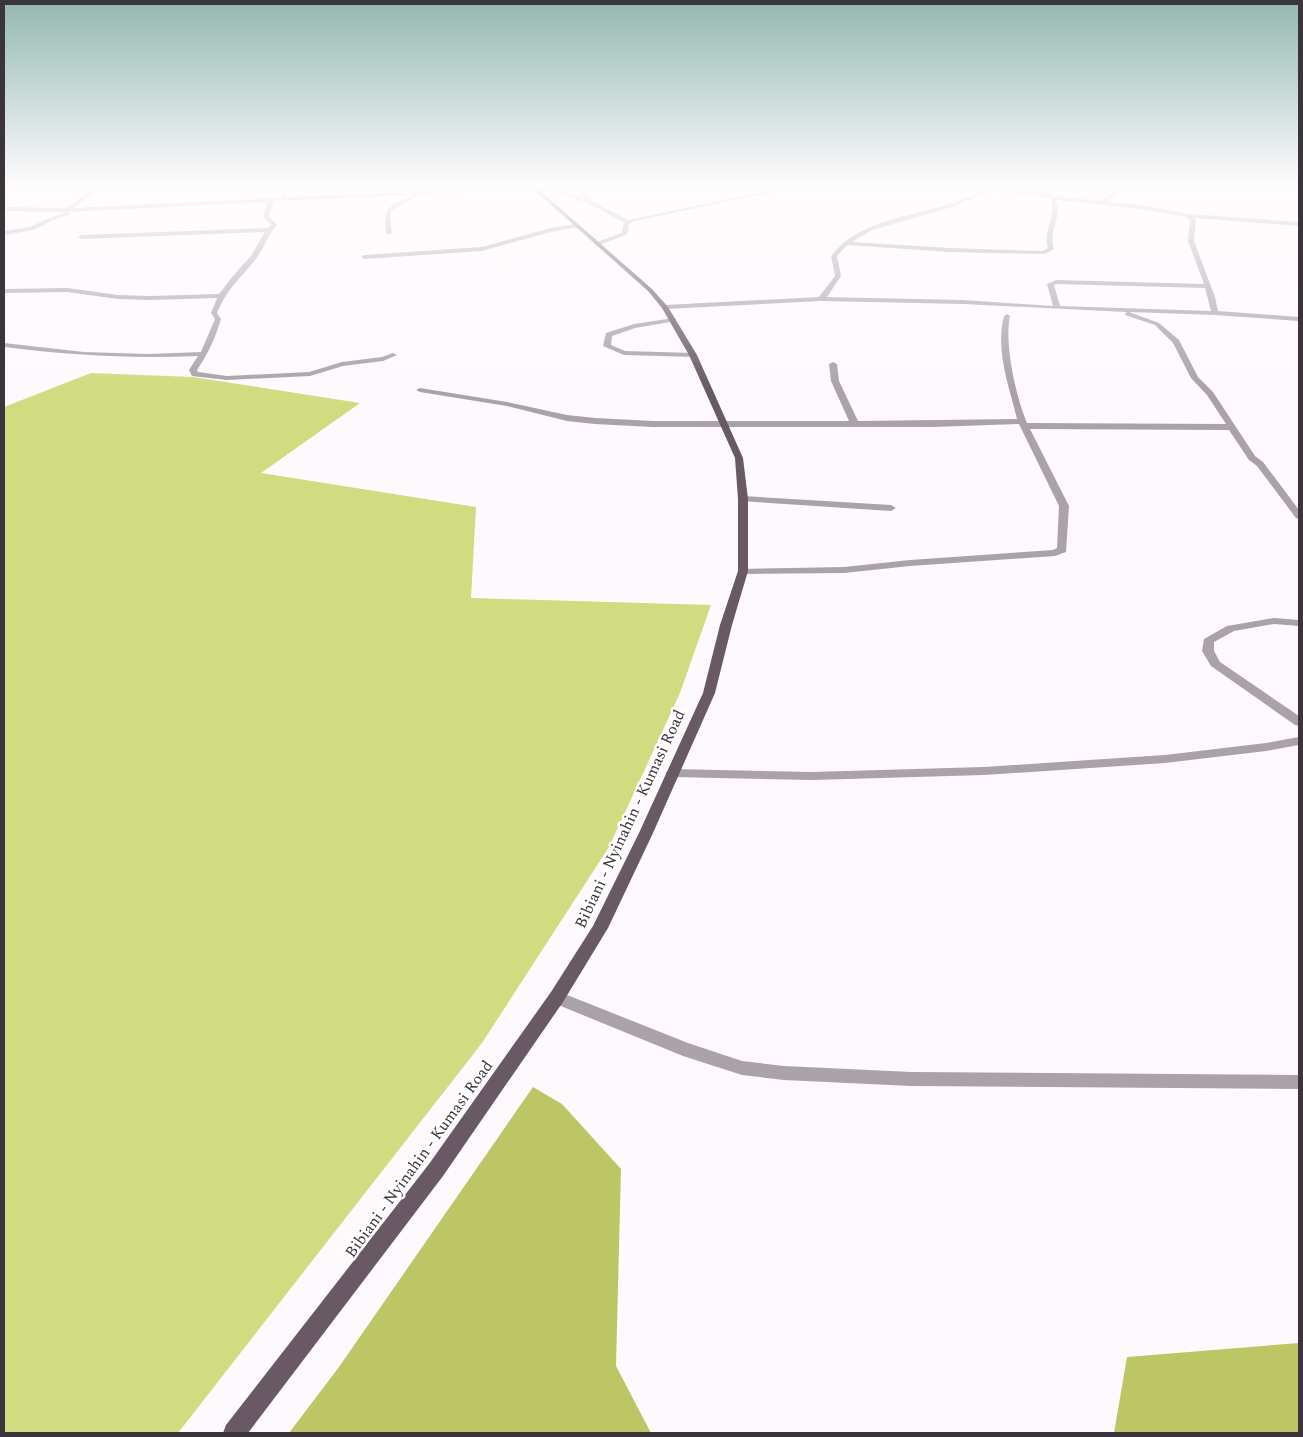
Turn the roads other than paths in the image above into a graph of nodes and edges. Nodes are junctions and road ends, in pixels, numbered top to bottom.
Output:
1 (256, 254) edge
2 (414, 254) edge
3 (608, 254) edge
4 (835, 254) edge
5 (1196, 254) edge
6 (364, 257) dead end
7 (1208, 286) junction
8 (4, 291) edge
9 (221, 296) junction
10 (821, 299) junction
11 (992, 304) junction
12 (666, 307) junction
13 (1041, 307) junction
14 (1057, 308) junction
15 (1113, 309) junction
16 (1186, 312) junction
17 (1215, 313) junction
18 (1007, 316) junction
19 (1299, 319) edge
20 (674, 320) junction
21 (1157, 324) junction
22 (4, 345) edge
23 (205, 354) junction
24 (393, 355) dead end
25 (693, 355) junction
26 (833, 364) dead end
27 (420, 390) dead end
28 (854, 423) junction
29 (724, 424) junction
30 (1024, 424) junction
31 (1230, 427) junction
32 (743, 500) junction
33 (892, 508) dead end
34 (1299, 516) edge
35 (743, 571) junction
36 (1299, 623) edge
37 (1299, 722) edge
38 (1299, 741) edge
39 (672, 773) junction
40 (557, 997) junction
41 (1299, 1082) edge
42 (234, 1433) edge

1 - 9 street
2 - 6 street
3 - 12 main road, Bibiani - Nyinahin - Kumasi Road
4 - 10 street
5 - 7 street
7 - 14 street
7 - 17 street
8 - 9 street
9 - 23 street
10 - 11 street
10 - 12 street
11 - 13 street
11 - 18 street
12 - 20 main road, Bibiani - Nyinahin - Kumasi Road
13 - 14 street
13 - 18 street
14 - 15 street
15 - 16 street
15 - 21 street
16 - 17 street
16 - 21 street
17 - 19 street
18 - 30 street
20 - 25 main road, Bibiani - Nyinahin - Kumasi Road
20 - 25 street
21 - 31 street
22 - 23 street
23 - 24 street
25 - 29 main road, Bibiani - Nyinahin - Kumasi Road
26 - 28 street
27 - 29 street
28 - 29 street
28 - 30 street
29 - 32 main road, Bibiani - Nyinahin - Kumasi Road
30 - 31 street
30 - 35 street
31 - 34 street
32 - 33 street
32 - 35 main road, Bibiani - Nyinahin - Kumasi Road
35 - 39 main road, Bibiani - Nyinahin - Kumasi Road
36 - 37 street
38 - 39 street
39 - 40 main road, Bibiani - Nyinahin - Kumasi Road
40 - 41 street
40 - 42 main road, Bibiani - Nyinahin - Kumasi Road

